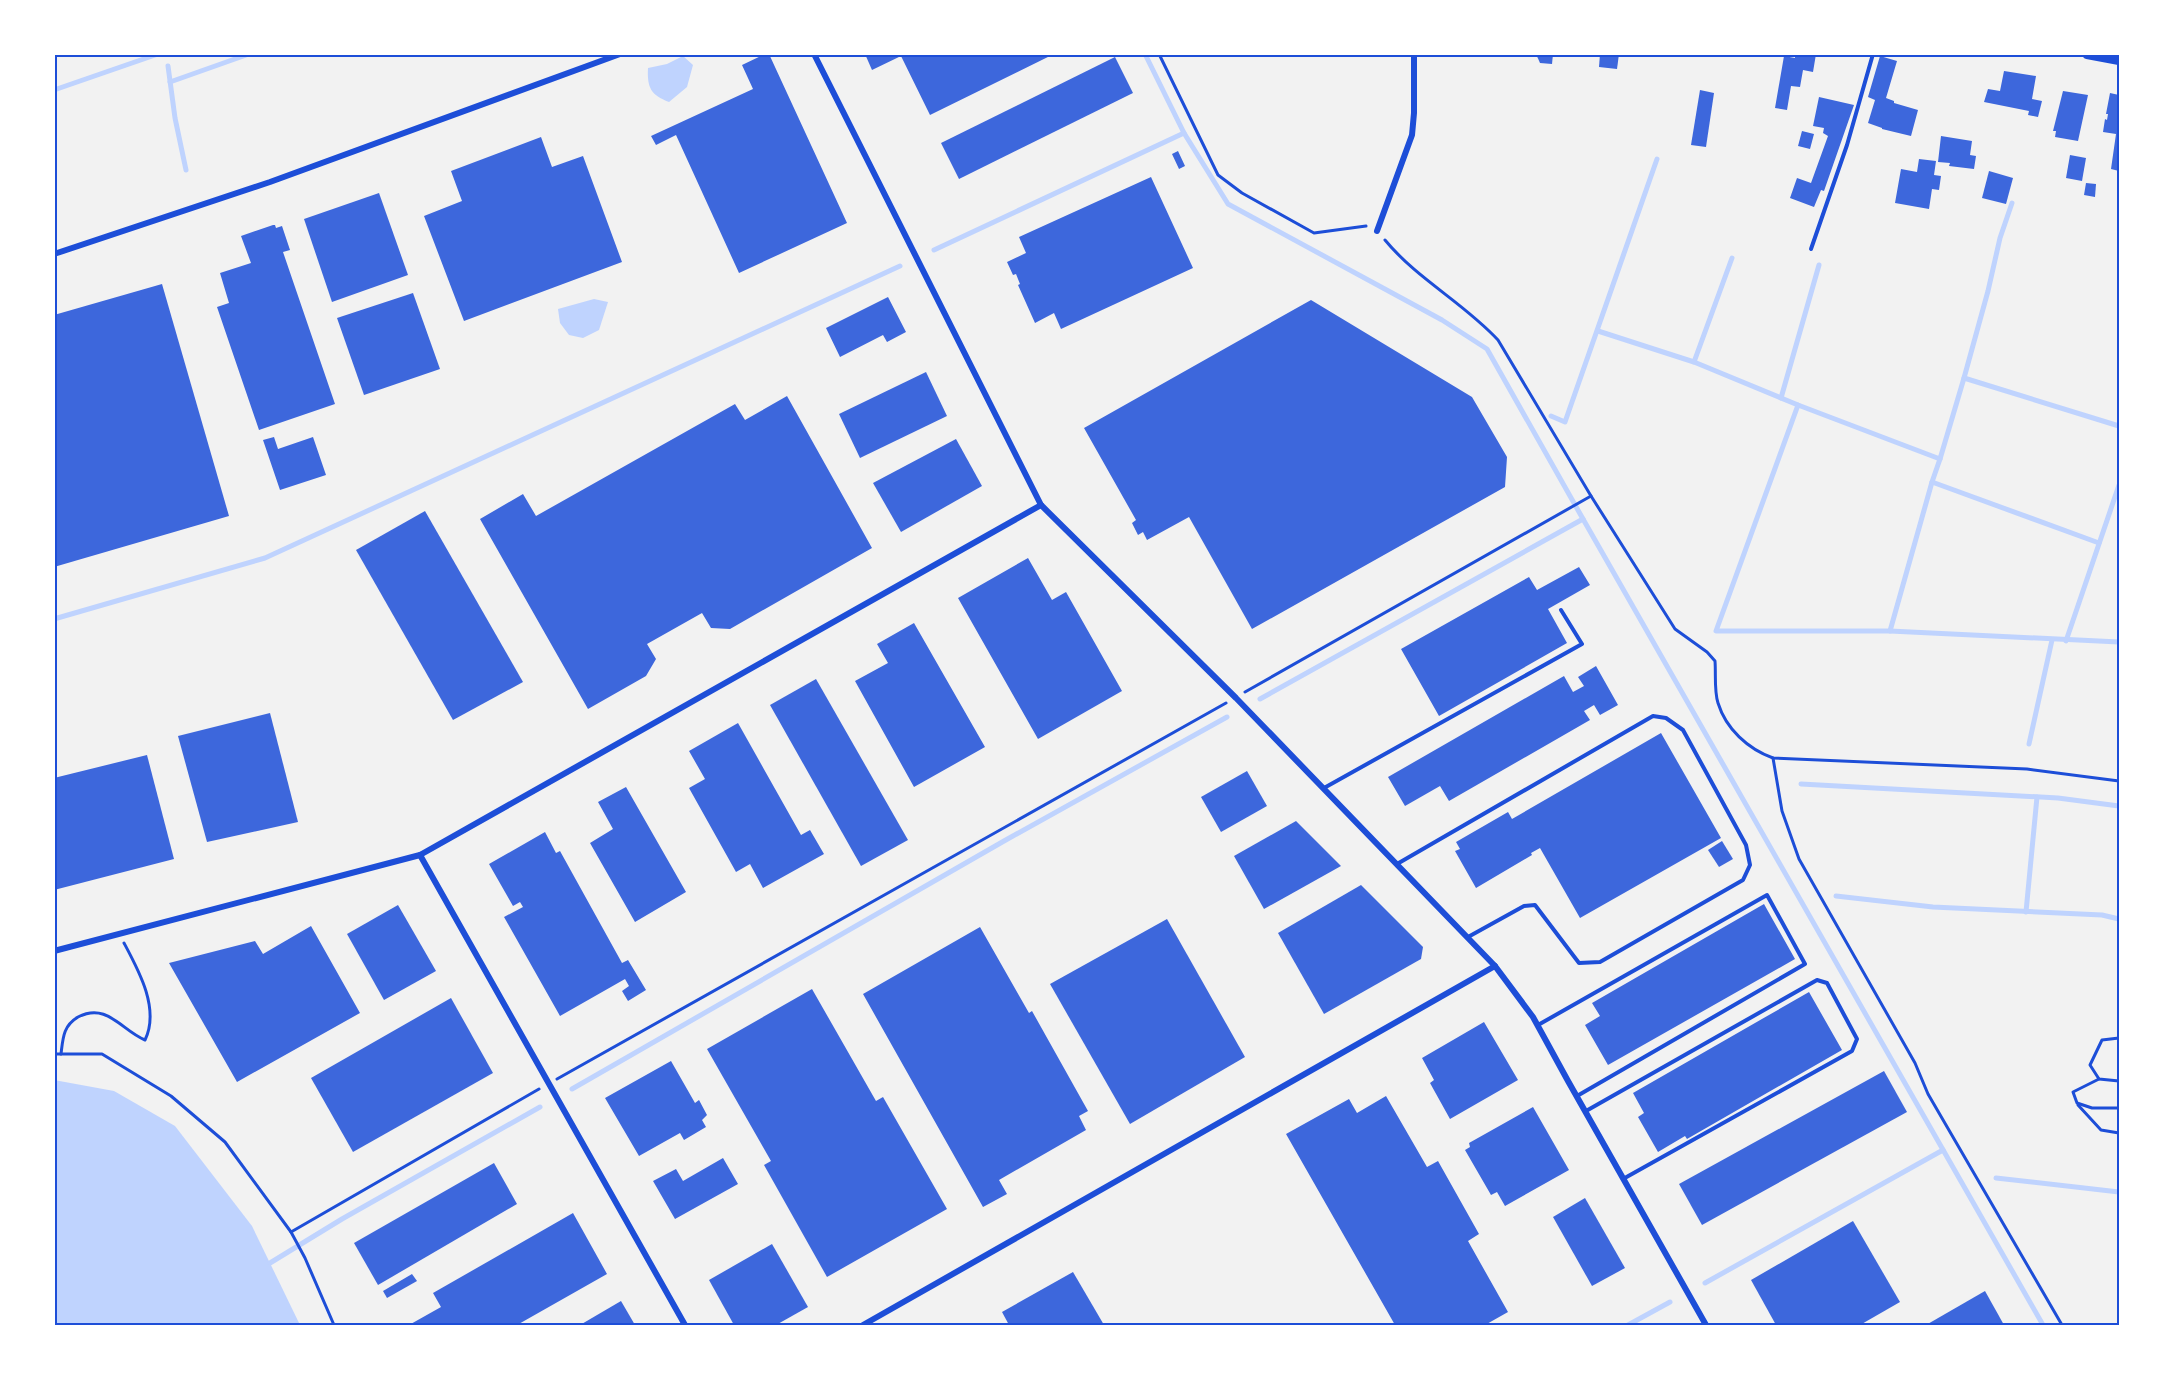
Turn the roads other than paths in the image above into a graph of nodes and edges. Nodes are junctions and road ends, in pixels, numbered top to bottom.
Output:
1 (620, 54) edge
2 (814, 54) edge
3 (1414, 54) edge
4 (1873, 54) edge
5 (2086, 54) edge
6 (2119, 60) edge
7 (1377, 231) road end
8 (1810, 249) dead end
9 (54, 254) edge
10 (1041, 505) junction
11 (1561, 610) dead end
12 (1323, 788) junction
13 (420, 855) junction
14 (1397, 864) junction
15 (1468, 937) junction
16 (54, 951) edge
17 (1495, 966) junction
18 (1538, 1025) junction
19 (1576, 1096) junction
20 (1585, 1112) junction
21 (1623, 1179) junction
22 (685, 1325) edge
23 (863, 1325) edge
24 (1706, 1325) edge

1 - 9 street
2 - 10 street
3 - 7 street
4 - 8 lane
5 - 6 street
10 - 12 street
10 - 13 street
11 - 12 lane
12 - 14 street
13 - 16 street
13 - 22 street
14 - 15 street
14 - 15 lane
15 - 17 street
17 - 18 street
17 - 23 street
18 - 19 street
18 - 19 lane
19 - 20 street
20 - 21 street
20 - 21 lane
21 - 24 street

